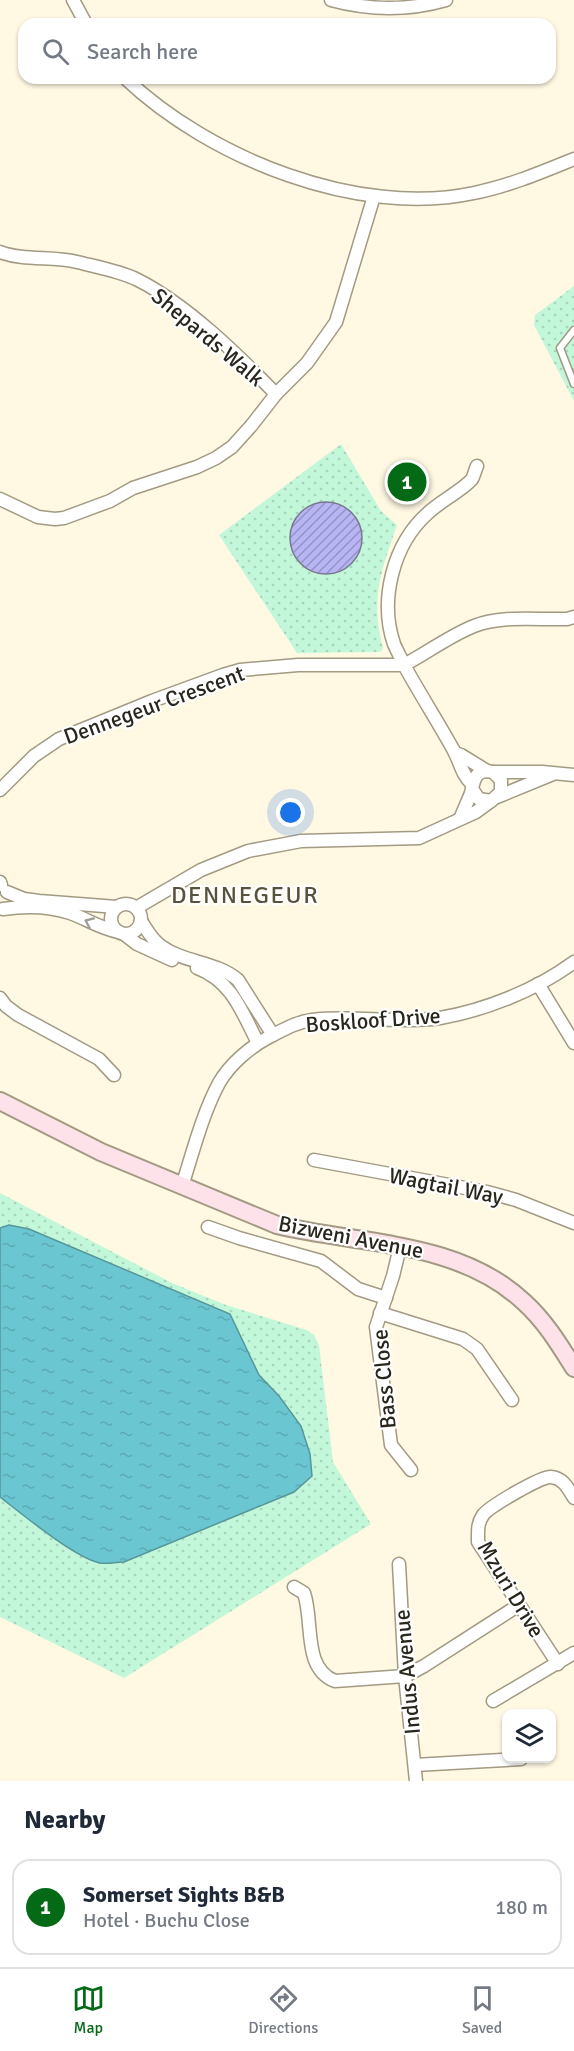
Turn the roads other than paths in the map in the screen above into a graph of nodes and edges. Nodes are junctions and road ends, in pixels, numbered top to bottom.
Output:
1 (73, 0) edge
2 (331, 0) edge
3 (446, 0) edge
4 (83, 18) edge
5 (132, 84) edge
6 (574, 159) edge
7 (374, 196) junction
8 (0, 252) edge
9 (574, 330) edge
10 (574, 384) edge
11 (276, 394) junction
12 (477, 466) dead end
13 (0, 499) edge
14 (574, 617) edge
15 (404, 665) junction
16 (455, 753) junction
17 (490, 771) junction
18 (554, 774) junction
19 (574, 775) edge
20 (472, 787) junction
21 (0, 790) edge
22 (494, 799) junction
23 (461, 817) junction
24 (2, 886) edge
25 (117, 907) junction
26 (136, 908) junction
27 (1, 910) edge
28 (141, 921) junction
29 (121, 933) junction
30 (574, 962) edge
31 (229, 980) junction
32 (538, 984) junction
33 (0, 998) edge
34 (253, 1003) junction
35 (241, 1009) junction
36 (273, 1035) junction
37 (258, 1043) junction
38 (574, 1043) edge
39 (114, 1075) dead end
40 (0, 1101) edge
41 (314, 1160) dead end
42 (182, 1186) junction
43 (574, 1223) edge
44 (208, 1227) dead end
45 (400, 1247) junction
46 (386, 1299) junction
47 (380, 1313) junction
48 (574, 1368) edge
49 (512, 1400) dead end
50 (411, 1470) dead end
51 (574, 1498) edge
52 (399, 1563) dead end
53 (294, 1587) dead end
54 (519, 1605) junction
55 (574, 1653) edge
56 (558, 1664) junction
57 (405, 1676) junction
58 (493, 1701) dead end
59 (502, 1760) edge
60 (415, 1765) junction
61 (416, 1781) edge

1 - 4 street
2 - 3 street
5 - 7 street
6 - 7 street
7 - 11 street
8 - 11 street, Shepards Walk
9 - 10 lane
11 - 13 street
12 - 15 street
14 - 15 street
15 - 16 street
15 - 21 street, Dennegeur Crescent
16 - 17 street
16 - 20 street
17 - 18 street
17 - 20 street
17 - 22 street
18 - 19 street
18 - 22 street
20 - 22 street
20 - 23 street
22 - 23 street
23 - 26 street
24 - 25 street
24 - 27 street
25 - 26 street
25 - 29 street
26 - 28 street
29 -> 27 street
28 - 29 street
28 - 31 street
29 - 31 street
30 - 32 street, Boskloof Drive
31 - 34 street
31 - 35 street
32 - 36 street, Boskloof Drive
32 - 38 street
33 - 39 street
34 - 35 street
34 - 36 street
35 - 37 street
36 - 37 street, Boskloof Drive
37 - 42 street, Boskloof Drive
40 - 42 street, Bizweni Avenue
41 - 43 street, Wagtail Way
42 - 45 street, Bizweni Avenue
44 - 46 street
45 - 46 street, Bass Close
45 - 48 street, Bizweni Avenue
46 - 47 street, Bass Close
47 - 49 street
47 - 50 street, Bass Close
51 - 54 street, Mzuri Drive
52 - 57 street, Indus Avenue
53 - 57 street
54 - 56 street, Mzuri Drive
54 - 57 street
55 - 56 street
56 - 58 street
57 - 60 street, Indus Avenue
59 - 60 street
60 - 61 street, Indus Avenue

